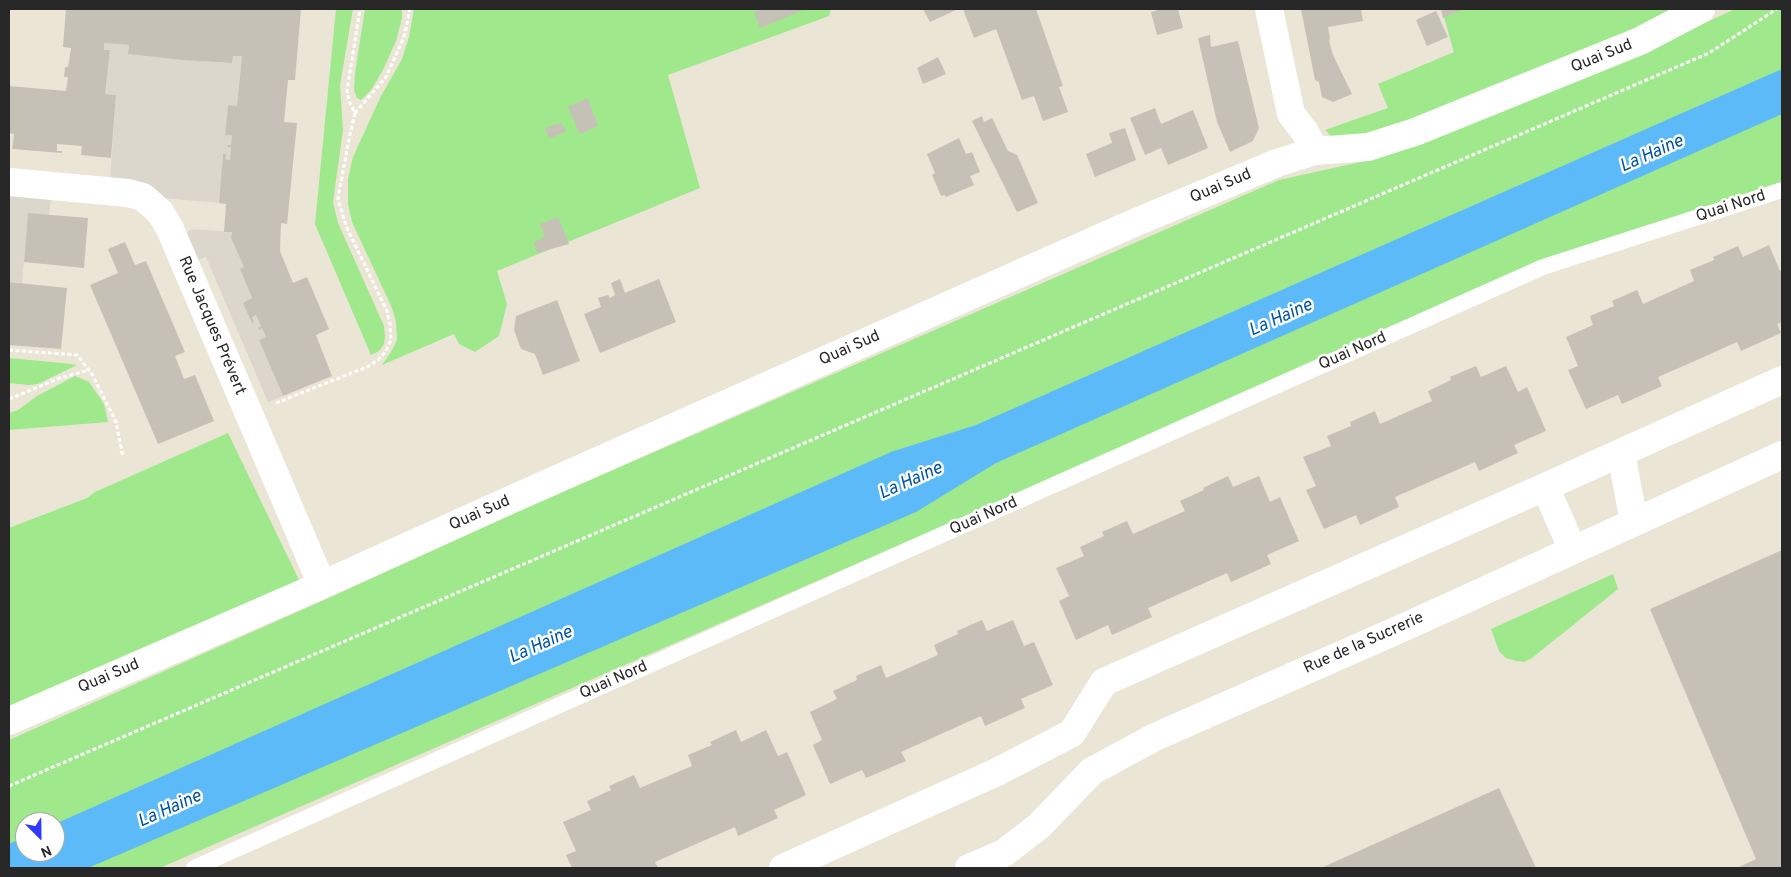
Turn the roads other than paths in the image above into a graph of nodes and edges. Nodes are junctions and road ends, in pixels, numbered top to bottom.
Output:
1 (1269, 9) edge
2 (1701, 9) edge
3 (1315, 150) junction
4 (9, 182) edge
5 (1782, 190) edge
6 (1782, 380) edge
7 (1621, 453) junction
8 (1782, 455) edge
9 (1545, 487) junction
10 (1634, 522) junction
11 (1573, 550) junction
12 (322, 585) junction
13 (9, 721) edge
14 (195, 868) edge
15 (783, 868) edge
16 (969, 868) edge

1 - 3 street
2 - 3 street, Quai Sud
3 - 12 street, Quai Sud
4 - 12 street, Rue Jacques Prévert
5 - 14 lane, Quai Nord
6 - 7 street
7 - 9 street
7 - 10 street
8 - 10 street, Rue de la Sucrerie
9 - 11 street
9 - 15 street
10 - 11 street, Rue de la Sucrerie
11 - 16 street, Rue de la Sucrerie
12 - 13 street, Quai Sud

